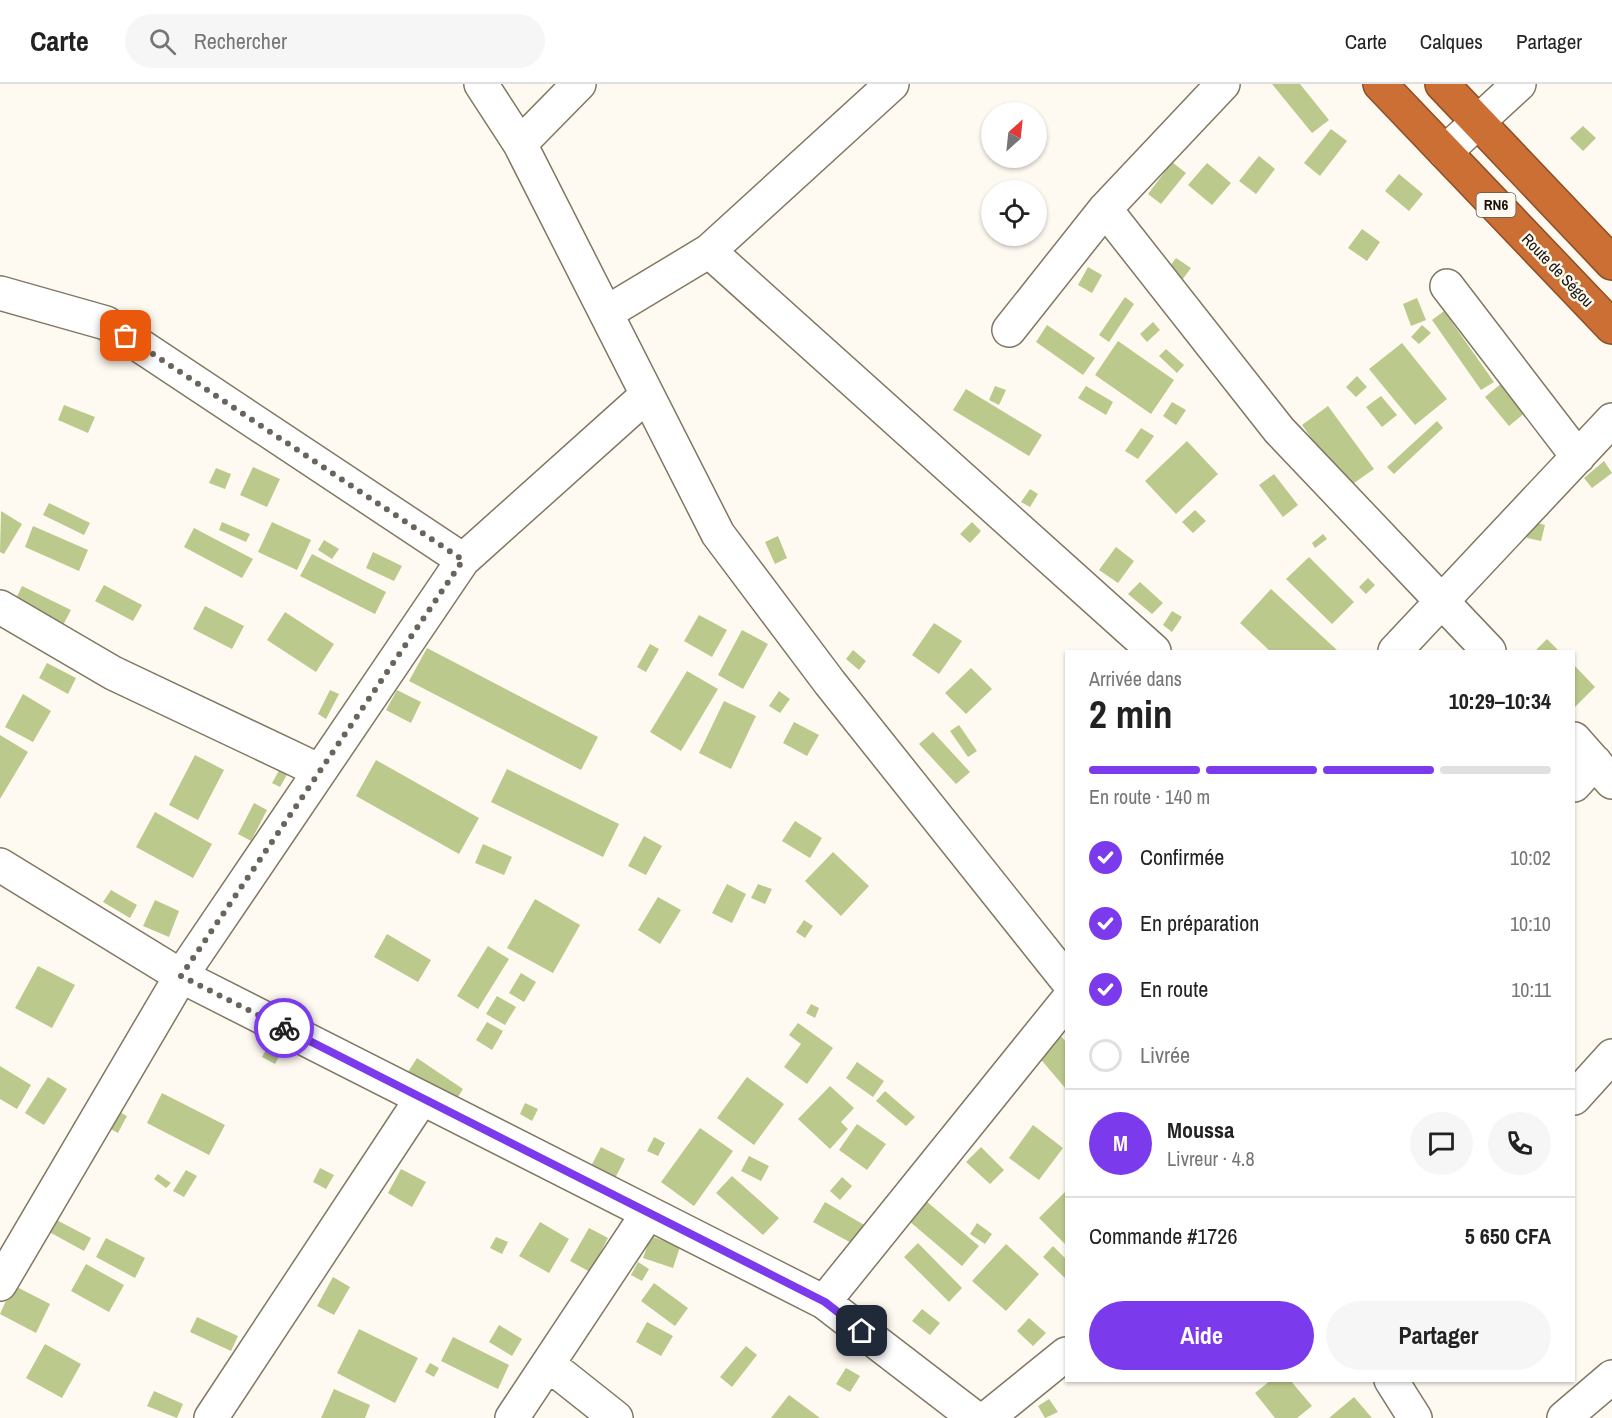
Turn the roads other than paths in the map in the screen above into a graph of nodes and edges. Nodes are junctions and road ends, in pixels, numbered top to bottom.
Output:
1 (481, 84) edge
2 (579, 84) edge
3 (892, 84) edge
4 (1223, 84) edge
5 (1380, 84) edge
6 (1442, 84) edge
7 (1519, 84) edge
8 (1478, 122) junction
9 (520, 144) junction
10 (1445, 152) junction
11 (1105, 209) junction
12 (709, 251) junction
13 (1612, 263) edge
14 (1447, 286) dead end
15 (0, 293) edge
16 (606, 313) junction
17 (1612, 327) edge
18 (1009, 330) dead end
19 (647, 395) junction
20 (1612, 420) edge
21 (1578, 457) junction
22 (463, 560) junction
23 (1442, 601) junction
24 (0, 607) edge
25 (1153, 650) edge
26 (1396, 650) edge
27 (1489, 650) edge
28 (320, 771) junction
29 (0, 865) edge
30 (181, 976) junction
31 (1065, 978) edge
32 (1065, 1003) edge
33 (1612, 1056) edge
34 (1575, 1097) edge
35 (422, 1098) junction
36 (648, 1213) junction
37 (0, 1284) edge
38 (824, 1302) junction
39 (1065, 1355) edge
40 (548, 1364) junction
41 (1612, 1377) edge
42 (1392, 1382) edge
43 (211, 1418) edge
44 (512, 1418) edge
45 (616, 1418) edge
46 (975, 1418) edge
47 (987, 1418) edge
48 (1415, 1418) edge
49 (1564, 1418) edge

1 - 9 street
2 - 9 street
3 - 12 street
4 - 11 street
5 - 10 highway, Route de Ségou / RN6
6 - 8 highway, RN6
7 - 8 street
8 - 10 street
8 - 13 highway, RN6
9 - 16 street
10 - 17 highway, Route de Ségou / RN6
11 - 18 street
11 - 23 street
12 - 16 street
12 - 25 street
14 - 21 street
15 - 22 street
16 - 19 street
19 - 22 street
19 - 31 street
20 - 21 street
21 - 23 street
22 - 28 street
23 - 26 street
23 - 27 street
24 - 28 street
28 - 30 street
29 - 30 street
30 - 35 street
30 - 37 street
32 - 38 street
33 - 34 street
35 - 36 street
35 - 43 street
36 - 38 street
36 - 40 street
38 - 46 street
39 - 47 street
40 - 44 street
40 - 45 street
41 - 49 street
42 - 48 street

